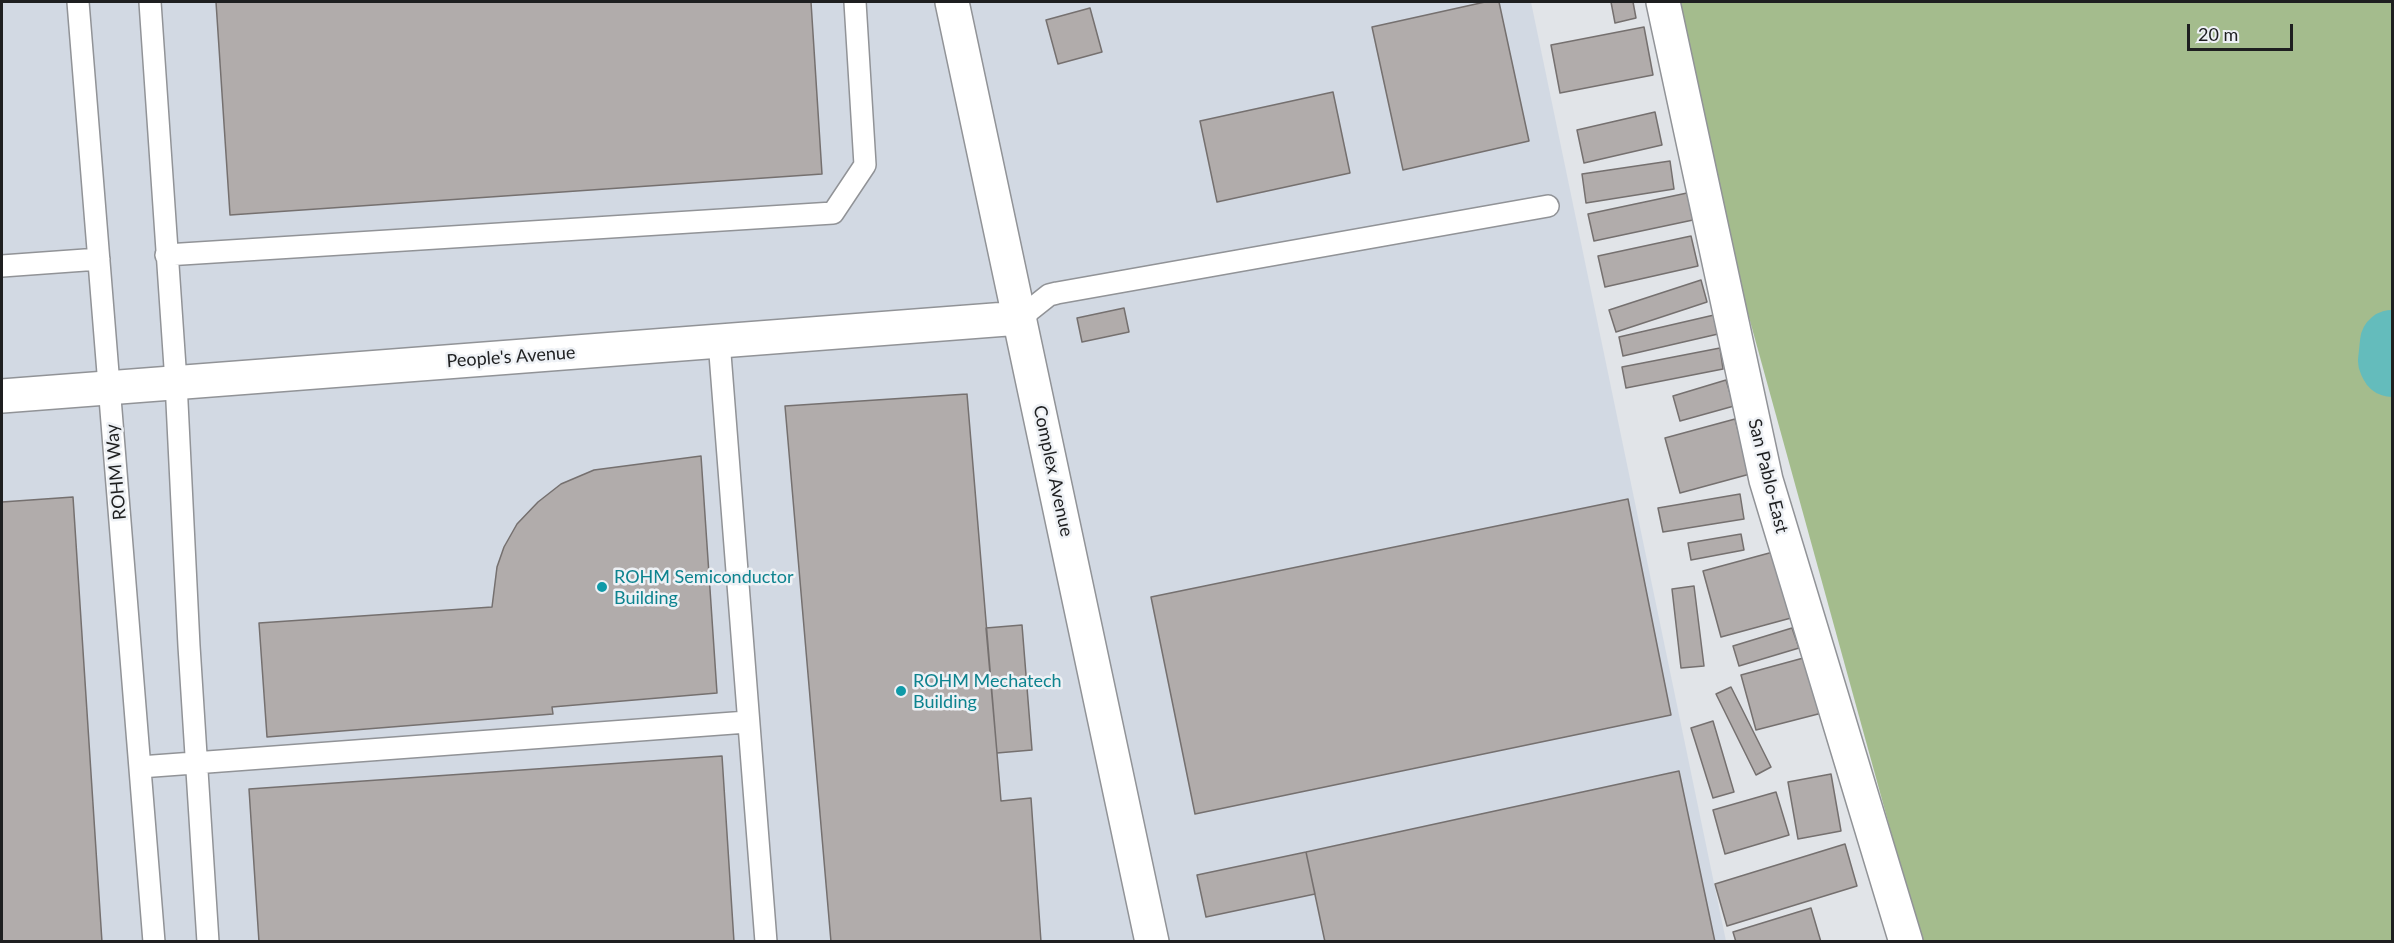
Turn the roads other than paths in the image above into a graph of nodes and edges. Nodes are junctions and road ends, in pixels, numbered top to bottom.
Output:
1 (78, 2) edge
2 (150, 2) edge
3 (855, 2) edge
4 (952, 2) edge
5 (1663, 2) edge
6 (1548, 206) dead end
7 (166, 255) junction
8 (99, 259) junction
9 (2, 266) edge
10 (1020, 318) junction
11 (719, 341) junction
12 (176, 382) junction
13 (109, 387) junction
14 (2, 396) edge
15 (747, 722) junction
16 (197, 763) junction
17 (140, 767) junction
18 (154, 942) edge
19 (208, 942) edge
20 (766, 942) edge
21 (1152, 942) edge
22 (1905, 942) edge

1 - 8 lane, ROHM Way
2 - 7 lane
3 - 7 lane
4 - 10 street, Complex Avenue
5 - 22 street, San Pablo-East
6 - 10 lane
7 - 12 lane
8 - 9 lane
8 - 13 lane, ROHM Way
10 - 11 street, People's Avenue
10 - 21 street, Complex Avenue
11 - 12 street, People's Avenue
11 - 15 lane
12 - 13 street, People's Avenue
12 - 16 lane
13 - 14 street, People's Avenue
13 - 17 lane, ROHM Way
15 - 16 lane
15 - 20 lane
16 - 17 lane
16 - 19 lane
17 - 18 lane, ROHM Way

